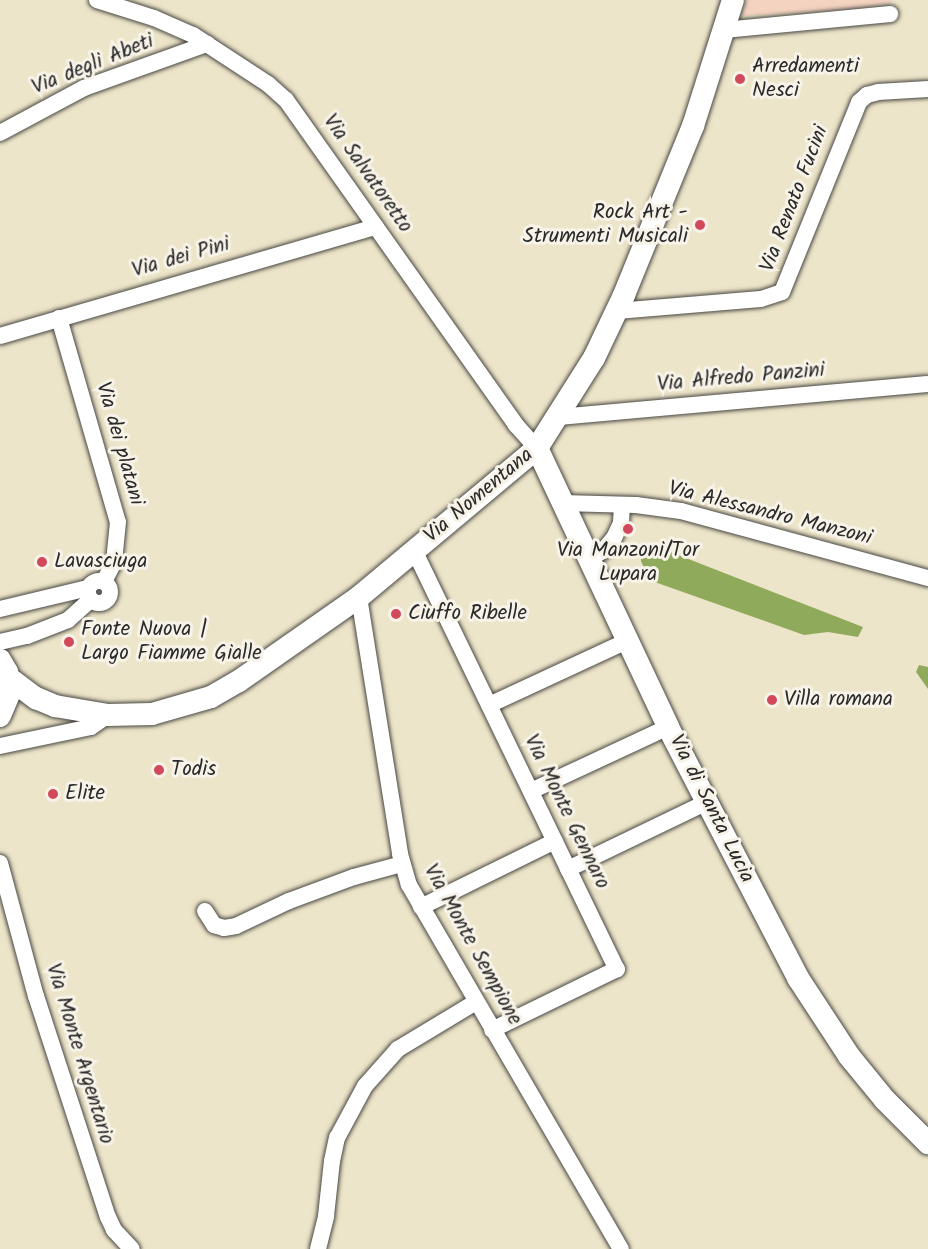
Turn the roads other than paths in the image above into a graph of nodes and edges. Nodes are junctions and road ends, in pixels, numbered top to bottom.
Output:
1 (98, 0) edge
2 (733, 0) edge
3 (890, 14) dead end
4 (724, 30) junction
5 (207, 44) junction
6 (928, 89) edge
7 (0, 133) edge
8 (376, 226) junction
9 (616, 311) junction
10 (59, 318) junction
11 (0, 336) edge
12 (928, 384) edge
13 (558, 417) junction
14 (537, 448) junction
15 (562, 503) junction
16 (622, 505) junction
17 (414, 550) junction
18 (588, 559) junction
19 (928, 578) edge
20 (94, 590) junction
21 (359, 597) junction
22 (0, 609) edge
23 (27, 636) junction
24 (627, 641) junction
25 (0, 642) edge
26 (5, 670) edge
27 (489, 705) junction
28 (55, 706) junction
29 (108, 715) junction
30 (0, 716) edge
31 (668, 727) junction
32 (0, 746) edge
33 (531, 791) junction
34 (707, 802) junction
35 (555, 841) junction
36 (0, 863) edge
37 (402, 864) junction
38 (568, 869) junction
39 (421, 907) junction
40 (205, 911) dead end
41 (476, 1002) junction
42 (492, 1030) junction
43 (928, 1143) edge
44 (132, 1249) edge
45 (318, 1249) edge
46 (621, 1249) edge

1 - 5 street, Via Salvatoretto
2 - 4 main road, Via Nomentana
3 - 4 street
4 - 9 main road, Via Nomentana
5 - 7 street, Via degli Abeti
5 - 8 street, Via Salvatoretto
6 - 9 street, Via Renato Fucini
8 - 10 street, Via dei Pini
8 - 14 street, Via Salvatoretto
9 - 13 main road, Via Nomentana
10 - 11 street, Via dei Pini
10 - 20 street, Via dei platani
12 - 13 street, Via Alfredo Panzini
13 - 14 main road, Via Nomentana
14 - 15 main road, Via di Santa Lucia
14 - 17 main road, Via Nomentana
15 - 16 street, Via Alessandro Manzoni
15 - 18 main road, Via di Santa Lucia
16 - 18 street
16 - 19 street, Via Alessandro Manzoni
17 - 21 main road, Via Nomentana
17 - 27 street, Via Monte Gennaro
18 - 24 main road, Via di Santa Lucia
20 - 22 street
20 - 23 street
21 - 29 main road, Via Nomentana
21 - 37 street, Via Monte Sempione
23 - 25 street
23 - 26 street
24 - 27 street
24 - 31 main road, Via di Santa Lucia
26 - 28 main road, Via Nomentana
26 - 30 main road
27 - 33 street, Via Monte Gennaro
28 - 29 main road, Via Nomentana
28 - 30 main road, Via Nomentana
29 - 32 street
31 - 33 street
31 - 34 main road, Via di Santa Lucia
33 - 35 street, Via Monte Gennaro
34 - 38 street
34 - 43 main road, Via di Santa Lucia
35 - 38 street, Via Monte Gennaro
35 - 39 street
36 - 44 street, Via Monte Argentario
37 - 39 street, Via Monte Sempione
37 - 40 street
38 - 42 street, Via Monte Gennaro
39 - 41 street, Via Monte Sempione
41 - 42 street, Via Monte Sempione
41 - 45 street
42 - 46 street, Via Monte Sempione

